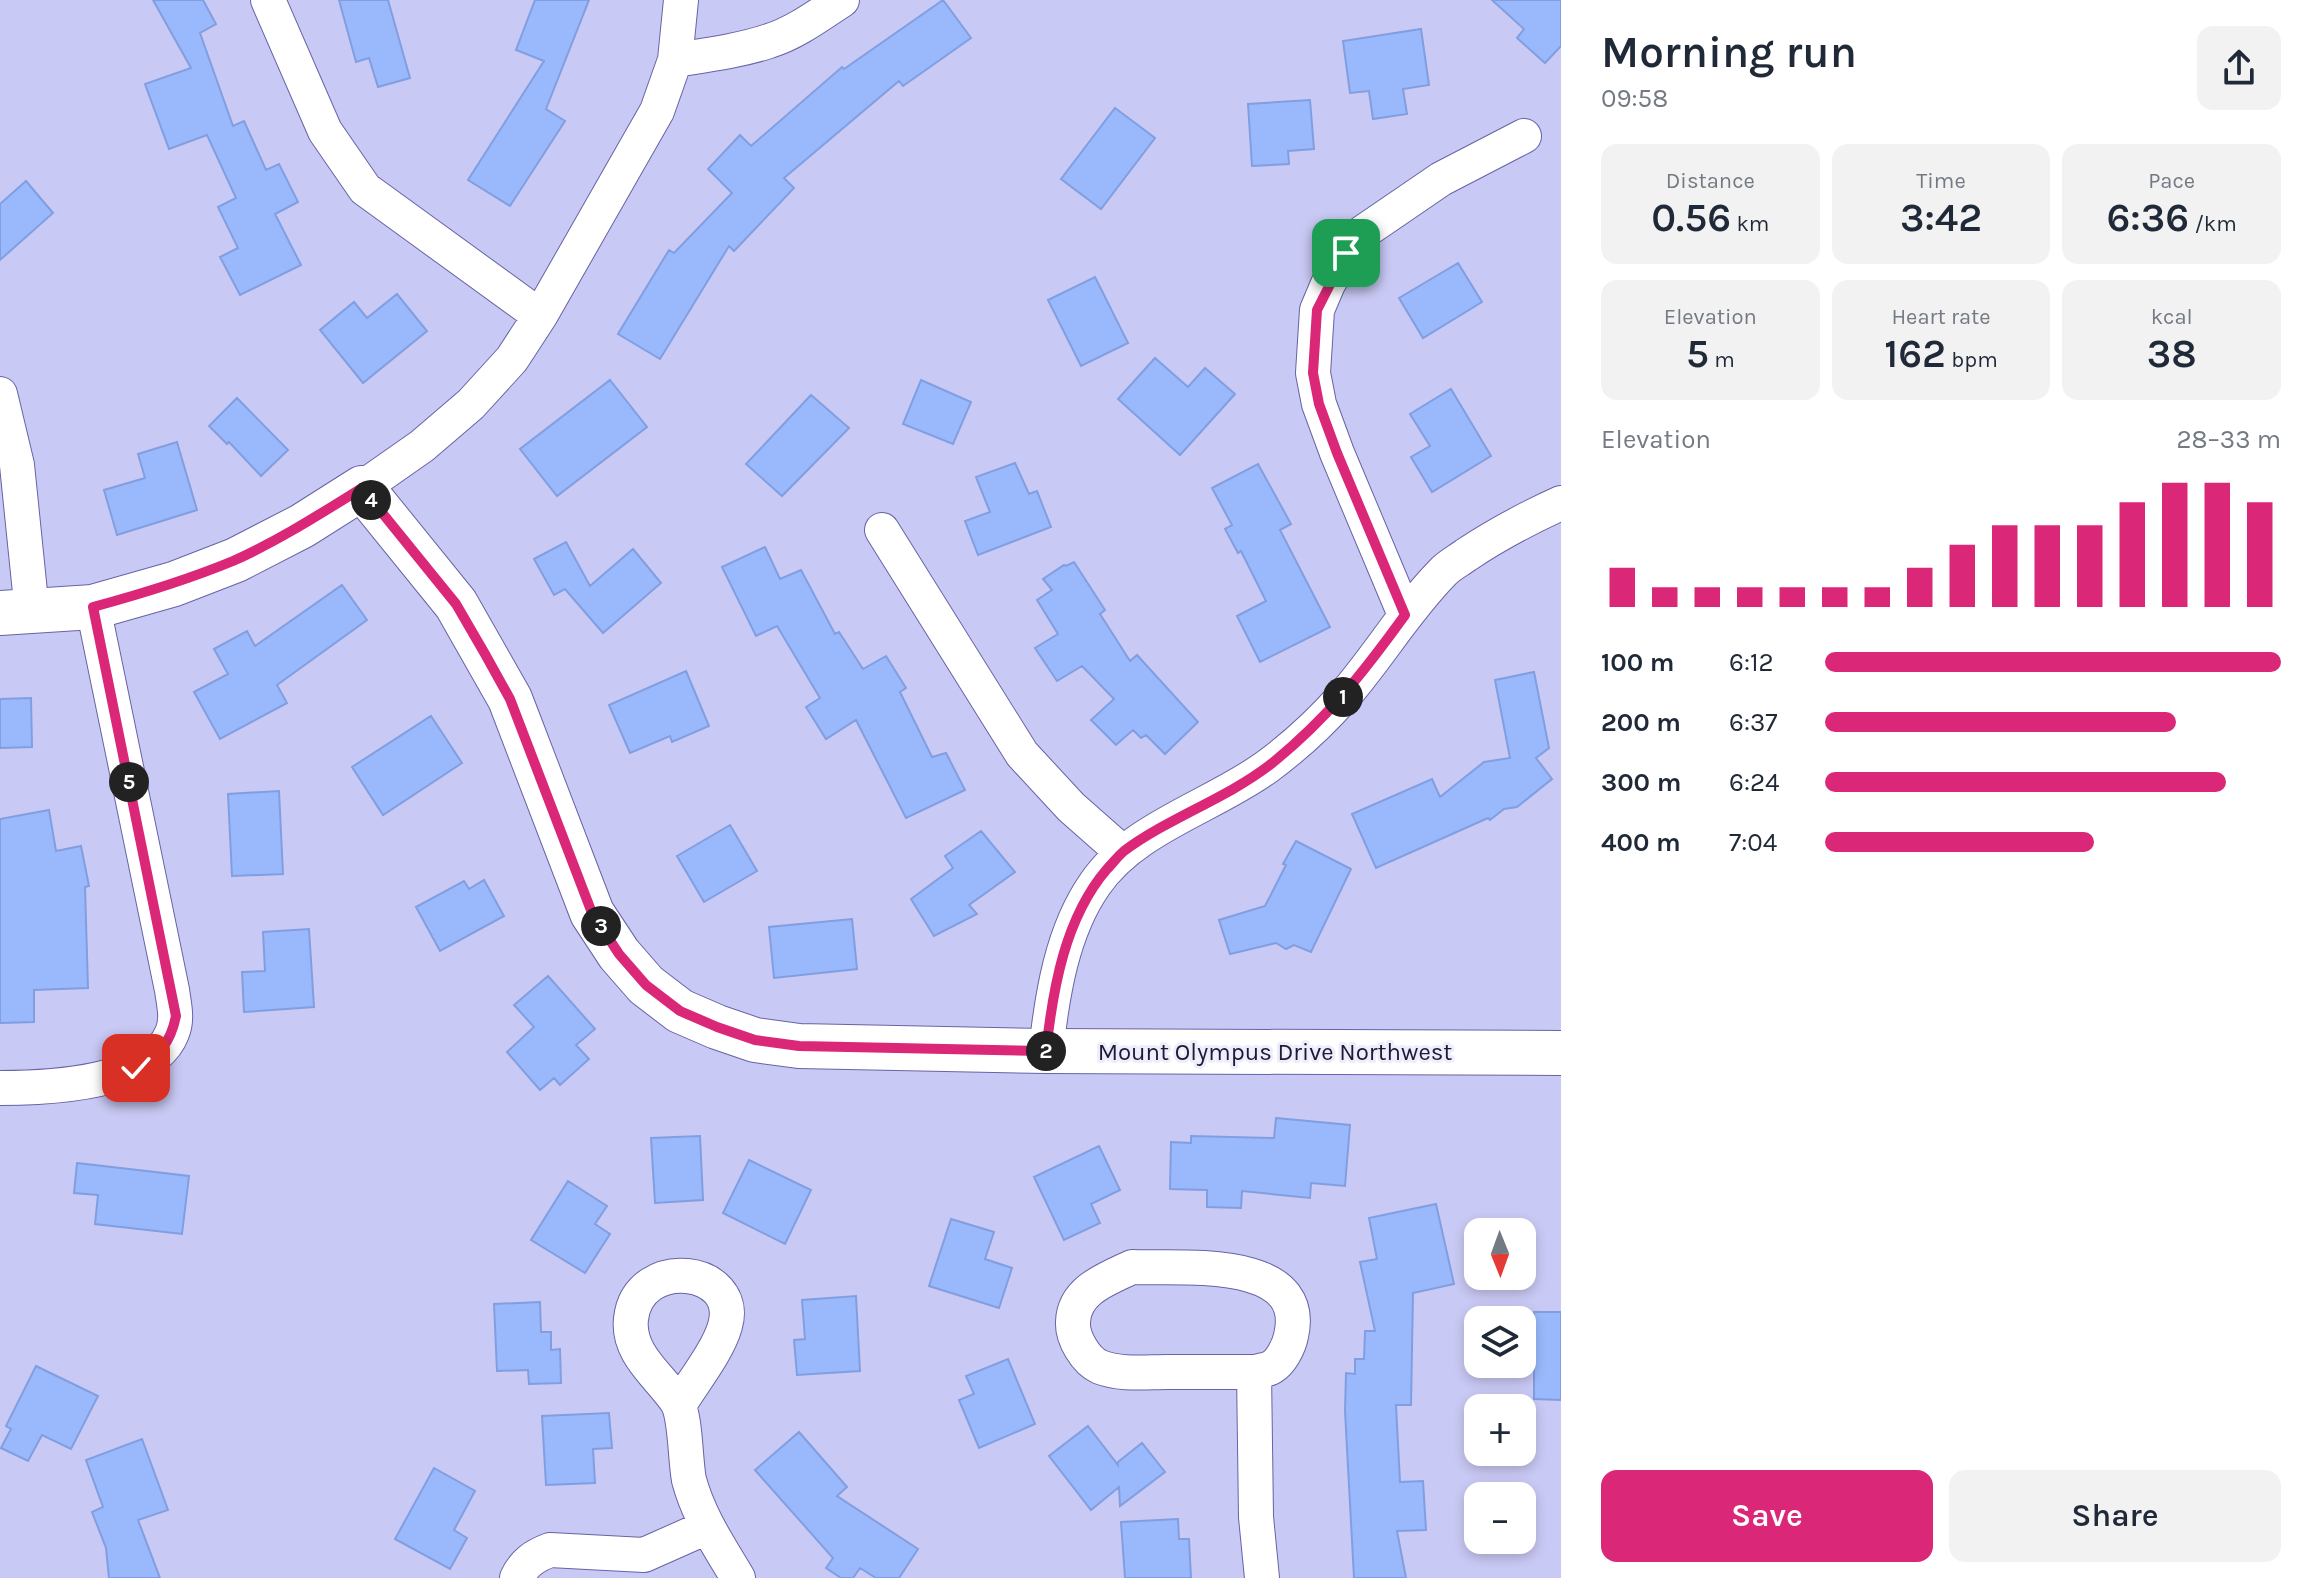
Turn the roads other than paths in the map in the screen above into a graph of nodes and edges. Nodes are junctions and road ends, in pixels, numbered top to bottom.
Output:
1 (268, 0) edge
2 (681, 0) edge
3 (842, 0) edge
4 (675, 60) junction
5 (1524, 136) dead end
6 (540, 316) junction
7 (0, 394) edge
8 (362, 488) junction
9 (1561, 503) edge
10 (882, 530) dead end
11 (93, 607) junction
12 (16, 613) edge
13 (1405, 615) junction
14 (1122, 852) junction
15 (1046, 1051) junction
16 (1561, 1053) edge
17 (0, 1088) edge
18 (1254, 1372) junction
19 (679, 1405) dead end
20 (707, 1527) junction
21 (634, 1567) edge
22 (517, 1578) edge
23 (738, 1578) edge
24 (1262, 1578) edge

1 - 6 street
2 - 4 street
3 - 4 street
4 - 6 street
5 - 13 street
6 - 8 street
7 - 12 street
8 - 11 street
8 - 15 street, Mount Olympus Drive Northwest
9 - 13 street
10 - 14 street
11 - 12 street
11 - 17 street
13 - 14 street
14 - 15 street
15 - 16 street, Mount Olympus Drive Northwest
18 - 18 street
18 - 24 street
19 - 20 street
20 - 21 street
20 - 23 street
21 - 22 street

